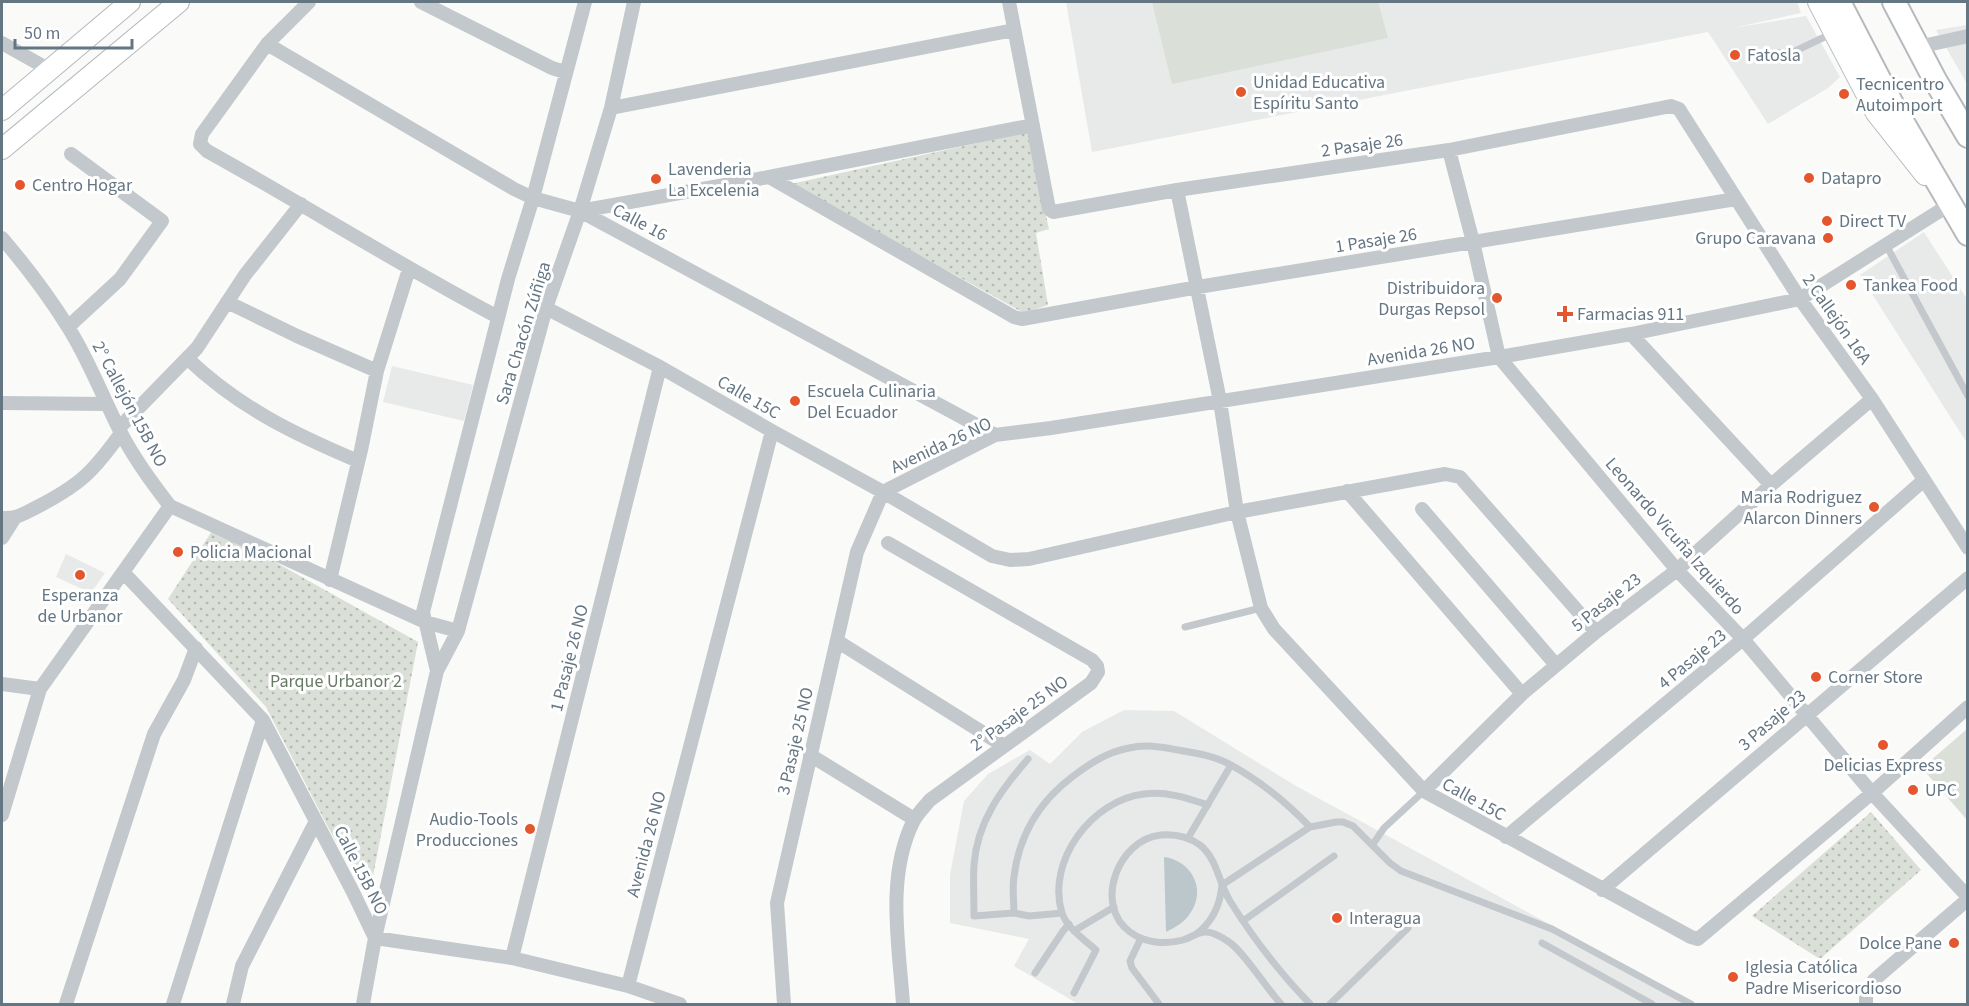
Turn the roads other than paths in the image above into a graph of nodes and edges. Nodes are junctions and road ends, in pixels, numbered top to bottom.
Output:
1 (130, 2) edge
2 (179, 2) edge
3 (309, 2) edge
4 (421, 2) edge
5 (585, 2) edge
6 (637, 2) edge
7 (1009, 2) edge
8 (1818, 2) edge
9 (1839, 2) edge
10 (1894, 2) edge
11 (1014, 30) junction
12 (1833, 33) junction
13 (1968, 36) edge
14 (2, 43) edge
15 (267, 44) junction
16 (1918, 47) junction
17 (1772, 53) dead end
18 (50, 70) junction
19 (565, 72) junction
20 (611, 108) junction
21 (1679, 109) joint
22 (2, 110) edge
23 (1034, 125) junction
24 (1968, 136) edge
25 (2, 148) edge
26 (1449, 150) junction
27 (71, 154) dead end
28 (769, 177) junction
29 (1177, 190) junction
30 (533, 198) junction
31 (1736, 199) junction
32 (301, 204) junction
33 (1949, 205) junction
34 (580, 211) junction
35 (1968, 234) edge
36 (2, 238) edge
37 (1473, 242) junction
38 (1886, 245) junction
39 (409, 269) junction
40 (1198, 286) junction
41 (1800, 300) junction
42 (227, 302) junction
43 (546, 308) junction
44 (498, 317) junction
45 (68, 327) junction
46 (1631, 334) junction
47 (1499, 357) junction
48 (187, 358) junction
49 (660, 367) junction
50 (377, 371) junction
51 (1968, 396) edge
52 (1872, 399) junction
53 (1220, 400) junction
54 (2, 403) edge
55 (107, 404) junction
56 (120, 430) junction
57 (772, 431) junction
58 (995, 435) junction
59 (358, 461) junction
60 (1924, 480) junction
61 (1771, 485) junction
62 (1347, 491) junction
63 (884, 492) junction
64 (170, 506) junction
65 (1422, 509) dead end
66 (1237, 512) junction
67 (8, 518) edge
68 (2, 538) edge
69 (888, 543) dead end
70 (1968, 548) edge
71 (1677, 570) junction
72 (123, 572) junction
73 (1968, 578) edge
74 (330, 580) junction
75 (1261, 608) junction
76 (425, 622) junction
77 (1185, 627) dead end
78 (458, 631) junction
79 (1596, 632) junction
80 (1743, 639) junction
81 (837, 641) junction
82 (196, 648) junction
83 (1556, 665) junction
84 (437, 671) junction
85 (2, 684) edge
86 (40, 689) junction
87 (1522, 694) junction
88 (1968, 707) edge
89 (1807, 714) junction
90 (263, 720) junction
91 (1004, 746) junction
92 (810, 755) junction
93 (1028, 759) dead end
94 (1231, 765) junction
95 (1424, 791) junction
96 (1872, 793) junction
97 (1208, 805) junction
98 (2, 815) edge
99 (914, 819) junction
100 (316, 821) junction
101 (1310, 827) junction
102 (1506, 837) junction
103 (1188, 838) junction
104 (1373, 844) junction
105 (1334, 856) dead end
106 (1222, 885) junction
107 (1602, 890) junction
108 (1968, 898) edge
109 (1114, 907) junction
110 (1014, 913) junction
111 (1062, 913) junction
112 (1243, 921) junction
113 (1072, 927) junction
114 (1408, 928) dead end
115 (1195, 935) junction
116 (375, 938) junction
117 (1141, 938) junction
118 (1542, 943) dead end
119 (512, 958) junction
120 (1035, 973) dead end
121 (628, 986) junction
122 (1074, 993) dead end
123 (679, 1004) edge
124 (66, 1005) edge
125 (173, 1005) edge
126 (233, 1005) edge
127 (363, 1005) edge
128 (784, 1005) edge
129 (903, 1005) edge
130 (1160, 1005) edge
131 (1281, 1005) edge
132 (1310, 1005) edge
133 (1330, 1005) edge
134 (1652, 1005) edge
135 (1691, 1005) edge
136 (1866, 1005) edge

1 - 18 main road
2 - 25 main road
3 - 15 street
4 - 19 street
5 - 19 street, Sara Chacón Zúñiga
6 - 20 street, Sara Chacón Zúñiga
7 - 11 street
8 - 12 main road
9 - 33 main road
10 - 16 main road
11 - 20 street
11 - 23 street
12 - 17 lane
12 - 33 main road
13 - 16 street
14 - 18 street
15 - 30 street, Calle 16
15 - 32 street
16 - 24 main road
18 - 22 main road
19 - 30 street, Sara Chacón Zúñiga
20 - 34 street, Sara Chacón Zúñiga
21 - 26 street, 2 Pasaje 26
21 - 31 street, 2 Callejón 16A
23 - 28 street
23 - 29 street, 2 Pasaje 26
26 - 29 street, 2 Pasaje 26
26 - 37 street, Leonardo Vicuña Izquierdo
27 - 45 street
28 - 34 street
28 - 40 street, 1 Pasaje 26
29 - 40 street, Calle 15C
30 - 34 street, Calle 16
30 - 44 street, Sara Chacón Zúñiga
31 - 37 street, 1 Pasaje 26
31 - 41 street, 2 Callejón 16A
32 - 39 street
32 - 42 street
33 - 35 main road
33 - 38 street, Avenida 26 NO
34 - 43 street, Sara Chacón Zúñiga
34 - 58 street, Calle 16
36 - 45 street, 2° Callejón 15B NO
37 - 40 street, 1 Pasaje 26
37 - 47 street, Leonardo Vicuña Izquierdo
38 - 41 street, Avenida 26 NO
38 - 51 lane
39 - 44 street
39 - 50 street
40 - 53 street, Calle 15C
41 - 46 street, Avenida 26 NO
41 - 52 street, 2 Callejón 16A
42 - 48 street
42 - 50 street
43 - 49 street, Calle 15C
43 - 78 street, Sara Chacón Zúñiga
44 - 76 street, Sara Chacón Zúñiga
45 - 55 street, 2° Callejón 15B NO
46 - 47 street, Avenida 26 NO
46 - 61 street
47 - 53 street, Avenida 26 NO
47 - 71 street, Leonardo Vicuña Izquierdo
48 - 56 street
48 - 59 street
49 - 57 street, Calle 15C
49 - 119 street, 1 Pasaje 26 NO
50 - 59 street
52 - 60 street, 2 Callejón 16A
52 - 61 street, 5 Pasaje 23
53 - 58 street, Avenida 26 NO
53 - 66 street, Calle 15C
54 - 55 street
55 - 56 street, 2° Callejón 15B NO
56 - 64 street, 2° Callejón 15B NO
56 - 67 street
57 - 63 street, Calle 15C
57 - 121 street, Avenida 26 NO
58 - 63 street, Avenida 26 NO
59 - 74 street
60 - 70 street, 2 Callejón 16A
60 - 80 street, 4 Pasaje 23
61 - 71 street, 5 Pasaje 23
62 - 66 street, Calle 15C
62 - 79 street, Calle 15C
62 - 87 street
63 - 66 street, Calle 15C
63 - 81 street, 3 Pasaje 25 NO
64 - 72 street
64 - 74 street, 2° Callejón 15B NO
65 - 83 street
66 - 75 street, Calle 15C
67 - 68 street
69 - 91 street, 2° Pasaje 25 NO
71 - 79 street, 5 Pasaje 23
71 - 80 street, Leonardo Vicuña Izquierdo
72 - 82 street, Calle 15B NO
72 - 86 street
73 - 89 street, 3 Pasaje 23
74 - 76 street, 2° Callejón 15B NO
75 - 77 lane
75 - 95 street, Calle 15C
76 - 78 street, 2° Callejón 15B NO
76 - 84 street, Sara Chacón Zúñiga
78 - 84 street, Sara Chacón Zúñiga
79 - 83 street, 5 Pasaje 23
80 - 89 street, Leonardo Vicuña Izquierdo
80 - 102 street, 4 Pasaje 23
81 - 91 street
81 - 92 street, 3 Pasaje 25 NO
82 - 90 street, Calle 15B NO
82 - 124 street
83 - 87 street, 5 Pasaje 23
84 - 116 street, Sara Chacón Zúñiga
85 - 86 street
86 - 98 street
87 - 95 street, 5 Pasaje 23
88 - 96 street
89 - 96 street, Leonardo Vicuña Izquierdo
89 - 107 street, 3 Pasaje 23
90 - 100 street, Calle 15B NO
90 - 125 street
91 - 99 street, 2° Pasaje 25 NO
92 - 99 street
92 - 128 street, 3 Pasaje 25 NO
93 - 110 lane
94 - 97 lane
94 - 101 lane
94 - 110 lane
95 - 102 street, Calle 15C
95 - 104 lane, 5 Pasaje 23
96 - 107 street, Calle 15C
96 - 108 street, Leonardo Vicuña Izquierdo
97 - 103 lane
97 - 111 lane
99 - 129 street, 2° Pasaje 25 NO
100 - 116 street, Calle 15B NO
100 - 126 street
101 - 104 lane
101 - 106 lane
102 - 107 street, Calle 15C
103 - 106 lane
103 - 109 lane
104 - 135 lane
105 - 112 lane
106 - 112 lane
106 - 115 lane
108 - 136 street
109 - 113 lane
109 - 117 lane
110 - 111 lane
111 - 113 lane
112 - 132 lane
113 - 120 lane
113 - 122 lane
114 - 133 lane
115 - 117 lane
115 - 131 lane
116 - 119 street, Calle 15B NO
116 - 127 street, Sara Chacón Zúñiga
117 - 130 lane
118 - 134 lane
119 - 121 street, Calle 15B NO
121 - 123 street, Calle 15B NO

